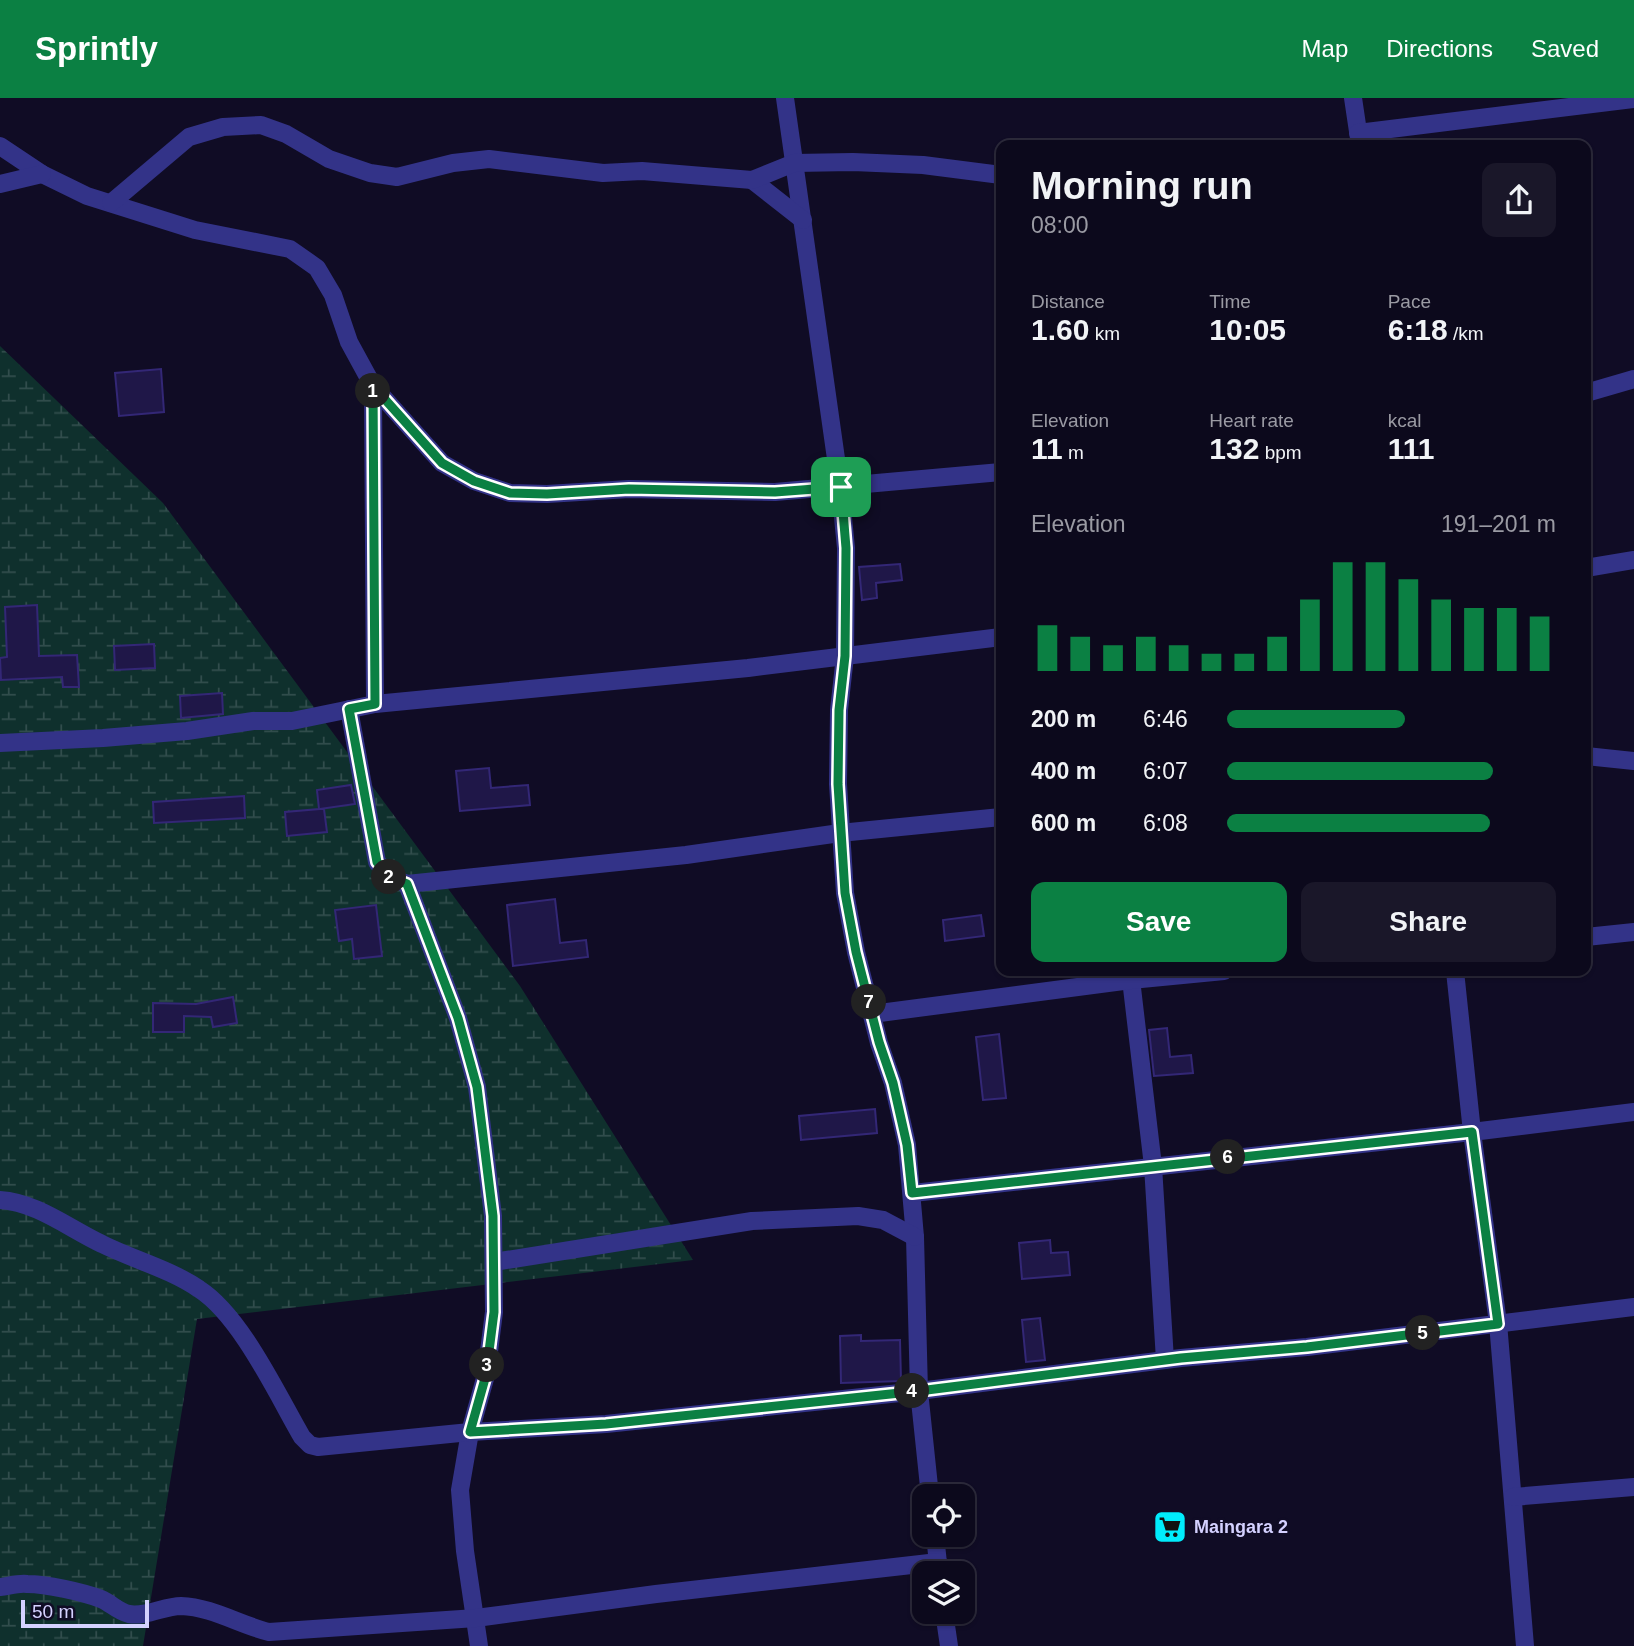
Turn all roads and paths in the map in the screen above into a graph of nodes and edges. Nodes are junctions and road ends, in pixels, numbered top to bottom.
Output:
1 (785, 98) edge
2 (1353, 98) edge
3 (1634, 99) edge
4 (1359, 139) edge
5 (0, 146) edge
6 (794, 163) junction
7 (42, 174) junction
8 (996, 174) edge
9 (752, 180) junction
10 (0, 184) edge
11 (111, 203) junction
12 (803, 220) junction
13 (1634, 379) edge
14 (373, 386) junction
15 (1591, 392) edge
16 (996, 473) edge
17 (841, 487) junction
18 (1634, 561) edge
19 (1591, 567) edge
20 (996, 638) edge
21 (845, 656) junction
22 (375, 704) junction
23 (349, 709) junction
24 (0, 743) edge
25 (1591, 757) edge
26 (1634, 761) edge
27 (996, 817) edge
28 (840, 833) junction
29 (407, 884) junction
30 (1634, 932) edge
31 (1591, 936) edge
32 (1124, 976) edge
33 (1131, 976) edge
34 (1456, 976) edge
35 (873, 1014) junction
36 (1634, 1112) edge
37 (1472, 1132) junction
38 (1153, 1166) junction
39 (912, 1193) junction
40 (0, 1199) edge
41 (915, 1237) junction
42 (494, 1262) junction
43 (1634, 1307) edge
44 (1498, 1324) junction
45 (1165, 1360) junction
46 (919, 1391) junction
47 (470, 1432) junction
48 (929, 1484) edge
49 (1634, 1487) edge
50 (1513, 1497) junction
51 (912, 1570) edge
52 (0, 1587) edge
53 (475, 1618) junction
54 (946, 1624) edge
55 (479, 1646) edge
56 (949, 1646) edge
57 (1525, 1646) edge

1 - 6 street
2 - 4 street
3 - 4 street
5 - 7 street
6 - 8 street
6 - 9 street
6 - 12 street
7 - 10 street
7 - 11 street
9 - 11 street
9 - 12 street
11 - 14 street
12 - 17 street
13 - 15 street
14 - 17 street
14 - 22 street
16 - 17 street
17 - 21 street
18 - 19 street
20 - 21 street
21 - 22 street
21 - 28 street
22 - 23 street
23 - 24 street
23 - 29 street
25 - 26 street
27 - 28 street
28 - 29 street
28 - 35 street
29 - 42 street
30 - 31 street
32 - 35 street
33 - 38 street
34 - 37 street
35 - 39 street
36 - 37 street
37 - 38 street
37 - 44 street
38 - 39 street
38 - 45 street
39 - 41 street
40 - 47 street
41 - 42 street
41 - 46 street
42 - 47 street
43 - 44 street
44 - 45 street
44 - 50 street
45 - 46 street
46 - 47 street
46 - 48 street
47 - 53 street
49 - 50 street
50 - 57 street
51 - 53 street
52 - 53 street
53 - 55 street
54 - 56 street

